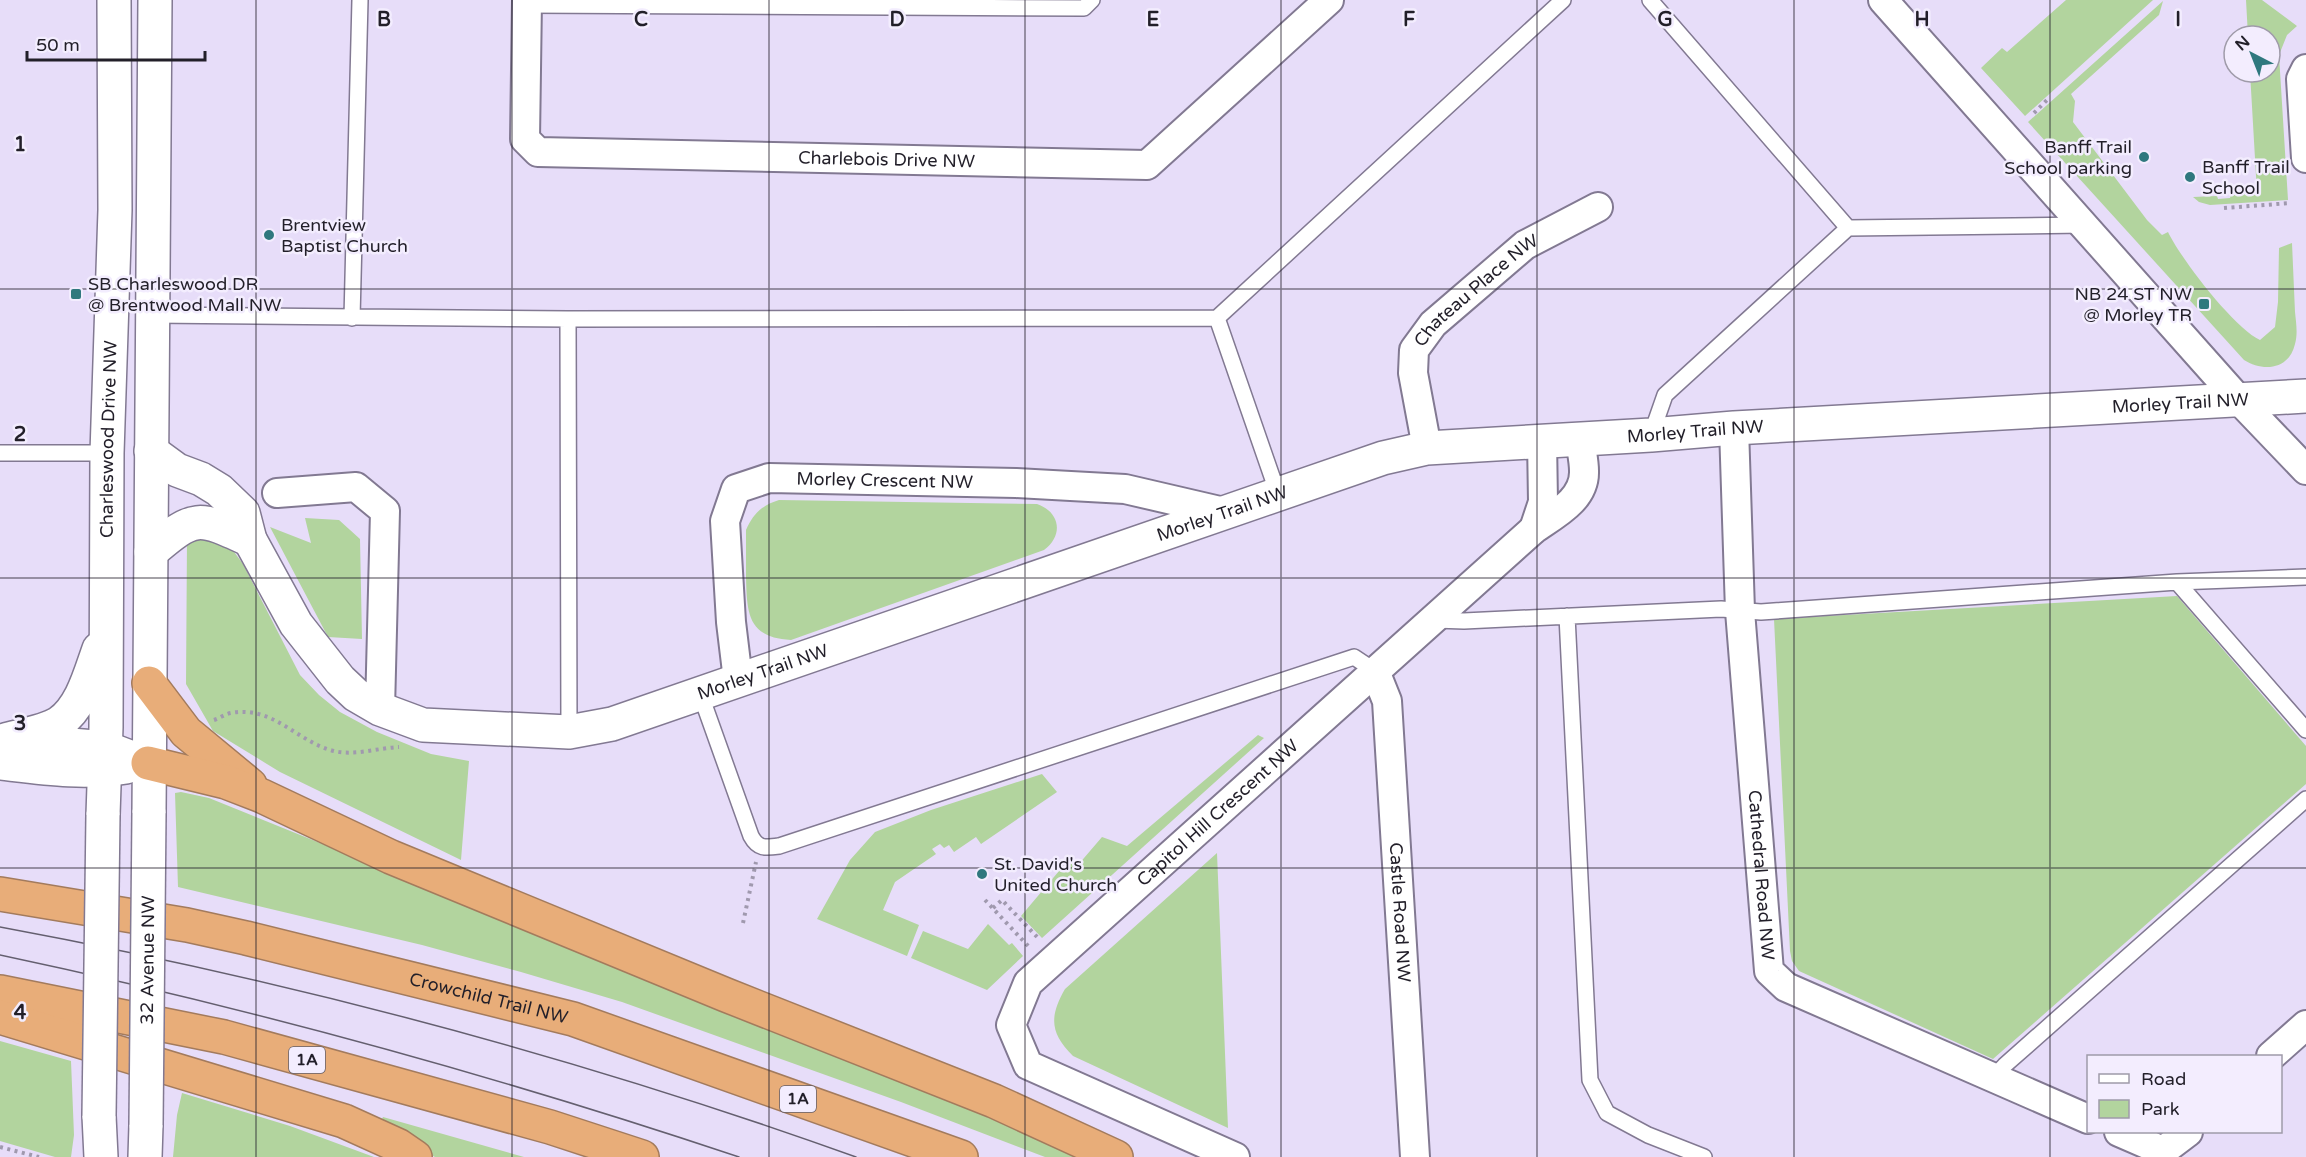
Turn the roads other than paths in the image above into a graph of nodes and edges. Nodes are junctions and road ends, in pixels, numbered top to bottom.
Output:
1 (114, 0) edge
2 (155, 0) edge
3 (360, 0) edge
4 (1092, 0) edge
5 (1329, 0) edge
6 (1563, 0) edge
7 (1650, 0) edge
8 (1883, 0) edge
9 (527, 2) edge
10 (2306, 69) edge
11 (2306, 158) edge
12 (1598, 207) dead end
13 (2084, 225) junction
14 (1848, 228) junction
15 (152, 315) junction
16 (352, 318) junction
17 (1217, 318) junction
18 (568, 320) junction
19 (2306, 396) edge
20 (2239, 400) junction
21 (1734, 428) junction
22 (1651, 435) junction
23 (1580, 438) junction
24 (1542, 440) junction
25 (1427, 448) junction
26 (151, 451) junction
27 (0, 453) edge
28 (107, 453) junction
29 (2306, 470) edge
30 (277, 493) dead end
31 (1278, 494) junction
32 (1224, 512) junction
33 (1534, 529) junction
34 (250, 540) junction
35 (151, 552) junction
36 (2306, 577) edge
37 (2177, 582) junction
38 (1740, 611) junction
39 (1567, 616) junction
40 (1433, 620) junction
41 (106, 628) junction
42 (1375, 671) junction
43 (738, 680) junction
44 (149, 682) junction
45 (700, 693) junction
46 (380, 709) junction
47 (2306, 730) edge
48 (569, 732) junction
49 (2, 747) edge
50 (105, 759) junction
51 (148, 763) junction
52 (262, 796) junction
53 (2306, 799) edge
54 (0, 873) edge
55 (0, 894) edge
56 (187, 926) junction
57 (0, 992) edge
58 (0, 1017) edge
59 (2306, 1025) edge
60 (2272, 1055) edge
61 (1993, 1078) junction
62 (2087, 1119) edge
63 (2123, 1133) edge
64 (2186, 1133) edge
65 (2161, 1154) edge
66 (102, 1157) edge
67 (145, 1157) edge
68 (415, 1157) edge
69 (642, 1157) edge
70 (961, 1157) edge
71 (1116, 1157) edge
72 (1235, 1157) edge
73 (1415, 1157) edge
74 (1704, 1157) edge

1 - 28 street, Charleswood Drive NW
2 - 15 street
3 - 16 lane
4 - 9 lane
5 - 9 street, Charlebois Drive NW
6 - 17 lane
7 - 14 lane
8 - 13 street
10 - 11 street
12 - 25 street, Chateau Place NW
13 - 14 lane
13 - 20 street
14 - 22 lane
15 - 16 lane
15 - 26 street
16 - 18 lane
17 - 18 lane
17 - 31 lane
18 - 48 lane
19 - 20 street, Morley Trail NW
20 - 21 street, Morley Trail NW
20 - 29 street
21 - 22 street, Morley Trail NW
21 - 38 street, Cathedral Road NW
22 - 23 street, Morley Trail NW
23 - 24 street, Morley Trail NW
23 - 33 street, Capitol Hill Crescent NW
24 - 25 street, Morley Trail NW
24 - 33 street
25 - 31 street, Morley Trail NW
26 - 34 street, Morley Trail NW
26 - 35 street
27 - 28 lane
28 - 41 street, Charleswood Drive NW
30 - 46 street
31 - 32 street, Morley Trail NW
32 - 43 street, Morley Trail NW
32 - 43 street, Morley Crescent NW
33 - 40 street, Capitol Hill Crescent NW
34 - 35 street
34 - 46 street, Morley Trail NW
35 - 44 street
36 - 37 lane
37 - 38 lane
37 - 47 lane
38 - 39 lane
38 - 61 street, Cathedral Road NW
39 - 40 lane
39 - 74 lane
40 - 42 street, Capitol Hill Crescent NW
41 - 49 street
41 - 50 street, Charleswood Drive NW
42 - 45 lane
42 - 72 street, Capitol Hill Crescent NW
42 - 73 street, Castle Road NW
43 - 45 street, Morley Trail NW
44 - 51 street
44 - 52 highway
45 - 48 street, Morley Trail NW
46 - 48 street, Morley Trail NW
49 - 50 street
50 - 51 street
50 - 66 street, bridge
51 - 52 highway
51 - 67 street, 32 Avenue NW, bridge
52 - 71 highway
53 - 61 lane
54 - 56 highway
55 - 56 highway, Crowchild Trail NW / 1A
56 - 70 highway, Crowchild Trail NW / 1A
57 - 69 highway, 1A
58 - 68 highway
59 - 60 street
61 - 62 street, Cathedral Road NW
63 - 65 street
64 - 65 street

